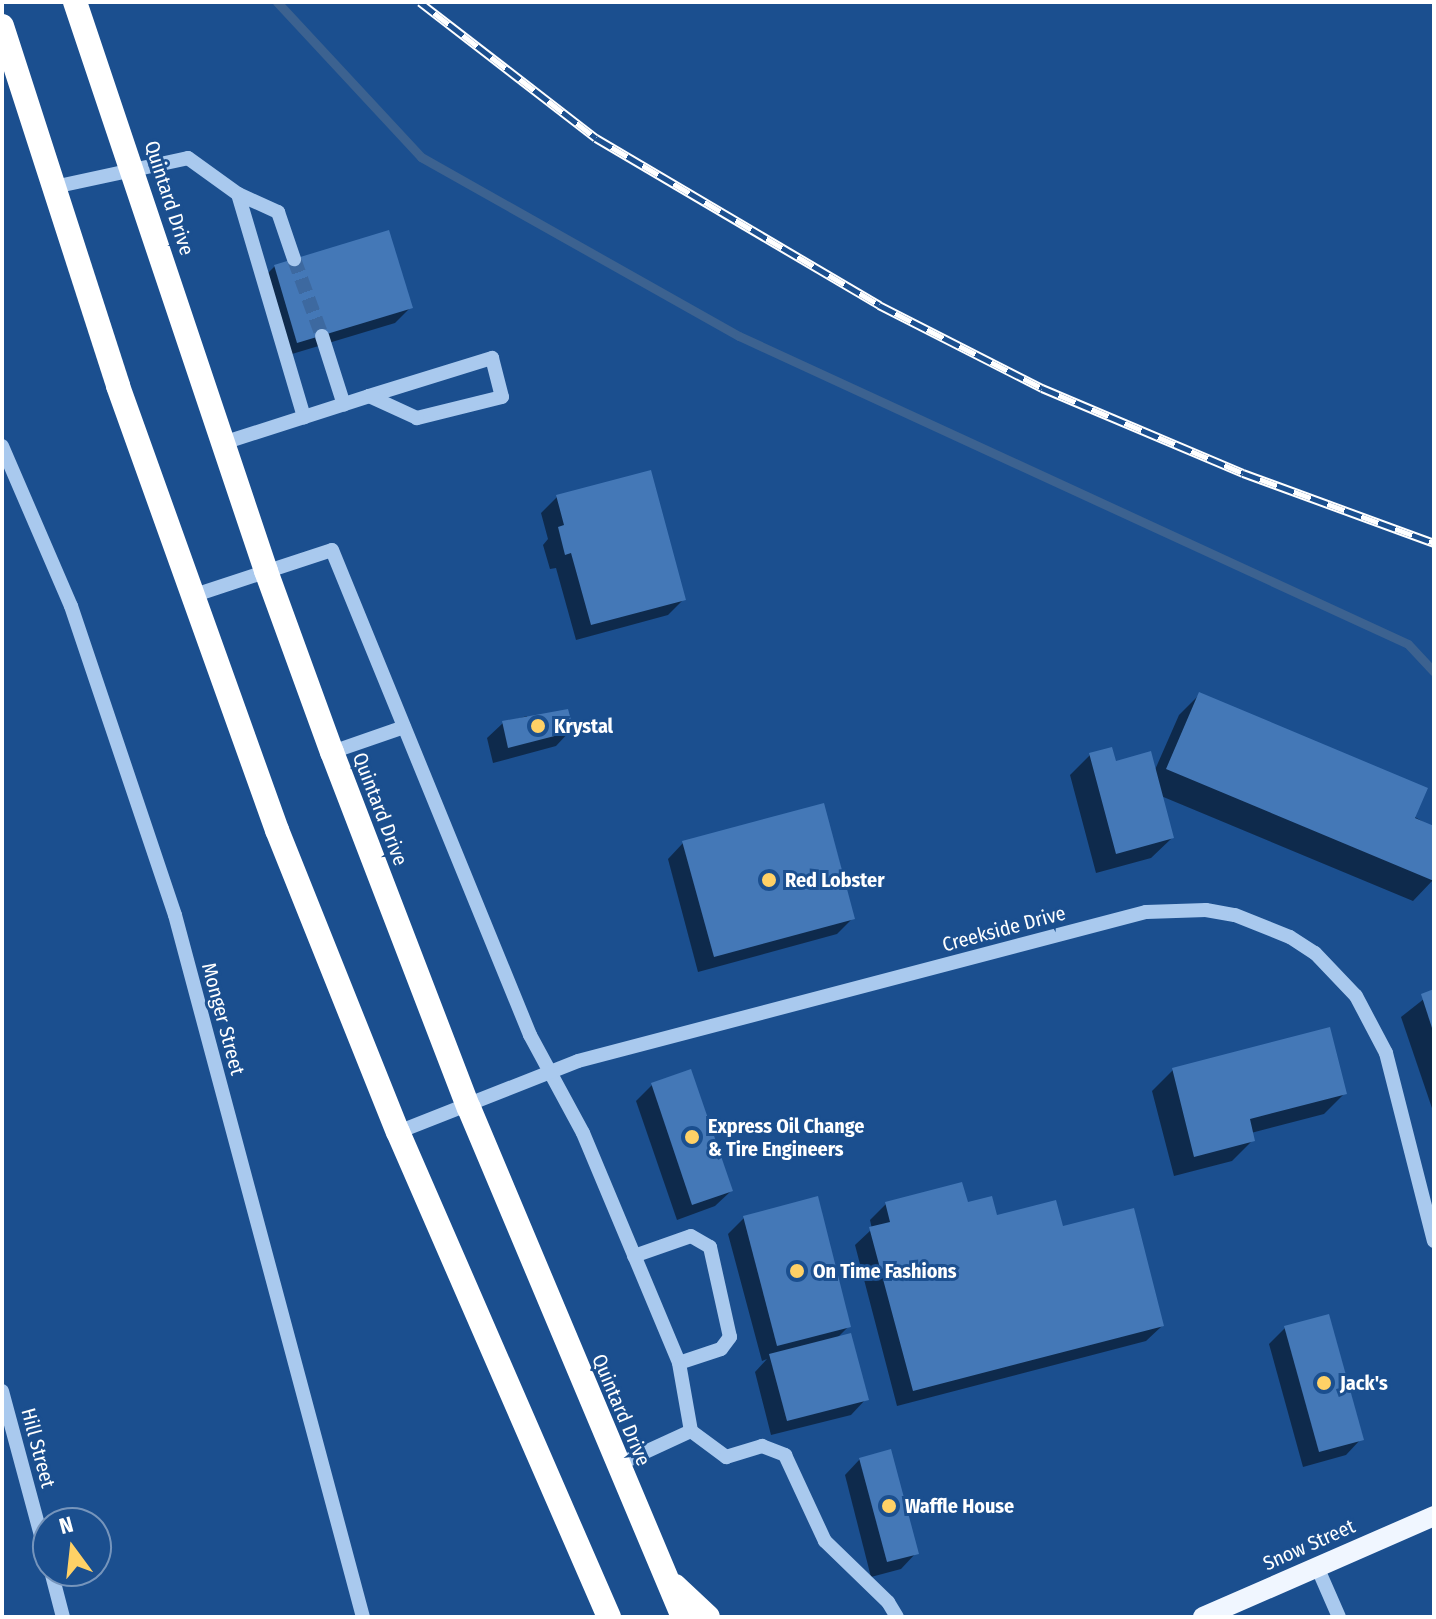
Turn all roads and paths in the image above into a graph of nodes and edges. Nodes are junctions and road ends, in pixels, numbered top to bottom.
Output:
1 (75, 2) edge
2 (2, 26) edge
3 (135, 170) junction
4 (54, 187) junction
5 (238, 194) junction
6 (294, 259) tunnel mouth
7 (322, 336) tunnel mouth
8 (369, 396) junction
9 (344, 405) junction
10 (304, 417) junction
11 (223, 443) junction
12 (2, 446) edge
13 (266, 571) junction
14 (192, 596) junction
15 (404, 727) junction
16 (332, 752) junction
17 (551, 1074) junction
18 (469, 1108) junction
19 (398, 1132) junction
20 (1434, 1241) edge
21 (634, 1256) junction
22 (679, 1363) junction
23 (2, 1391) edge
24 (691, 1431) junction
25 (617, 1465) junction
26 (33, 1507) edge
27 (1434, 1516) edge
28 (1318, 1569) junction
29 (666, 1578) junction
30 (55, 1587) edge
31 (608, 1616) edge
32 (63, 1617) edge
33 (363, 1617) edge
34 (683, 1617) edge
35 (708, 1617) edge
36 (897, 1617) edge
37 (1203, 1617) edge
38 (1339, 1617) edge

1 - 3 highway, Quintard Drive
2 - 4 highway
3 - 4 street
3 - 5 street
3 - 11 highway, Quintard Drive
4 - 14 highway
5 - 6 street
5 - 10 street
7 - 9 street
8 - 8 street
8 - 9 street
9 - 10 street
10 - 11 street
11 - 13 highway, Quintard Drive
12 - 33 street, Monger Street
13 - 14 street
13 - 15 street
13 - 16 highway, Quintard Drive
14 - 19 highway
15 - 16 street
15 - 17 street
16 - 18 highway, Quintard Drive
17 - 18 street, Creekside Drive
17 - 20 street, Creekside Drive
17 - 21 street
18 - 19 street, Creekside Drive
18 - 25 highway, Quintard Drive
19 - 31 highway
21 - 22 street
21 - 22 street
22 - 24 street
23 - 26 street, Hill Street
24 - 25 street
24 - 36 street
25 - 29 highway, Quintard Drive
27 - 28 main road, Snow Street
28 - 37 main road, Snow Street
28 - 38 street
29 - 34 highway, Quintard Drive
29 - 35 highway
30 - 32 street

